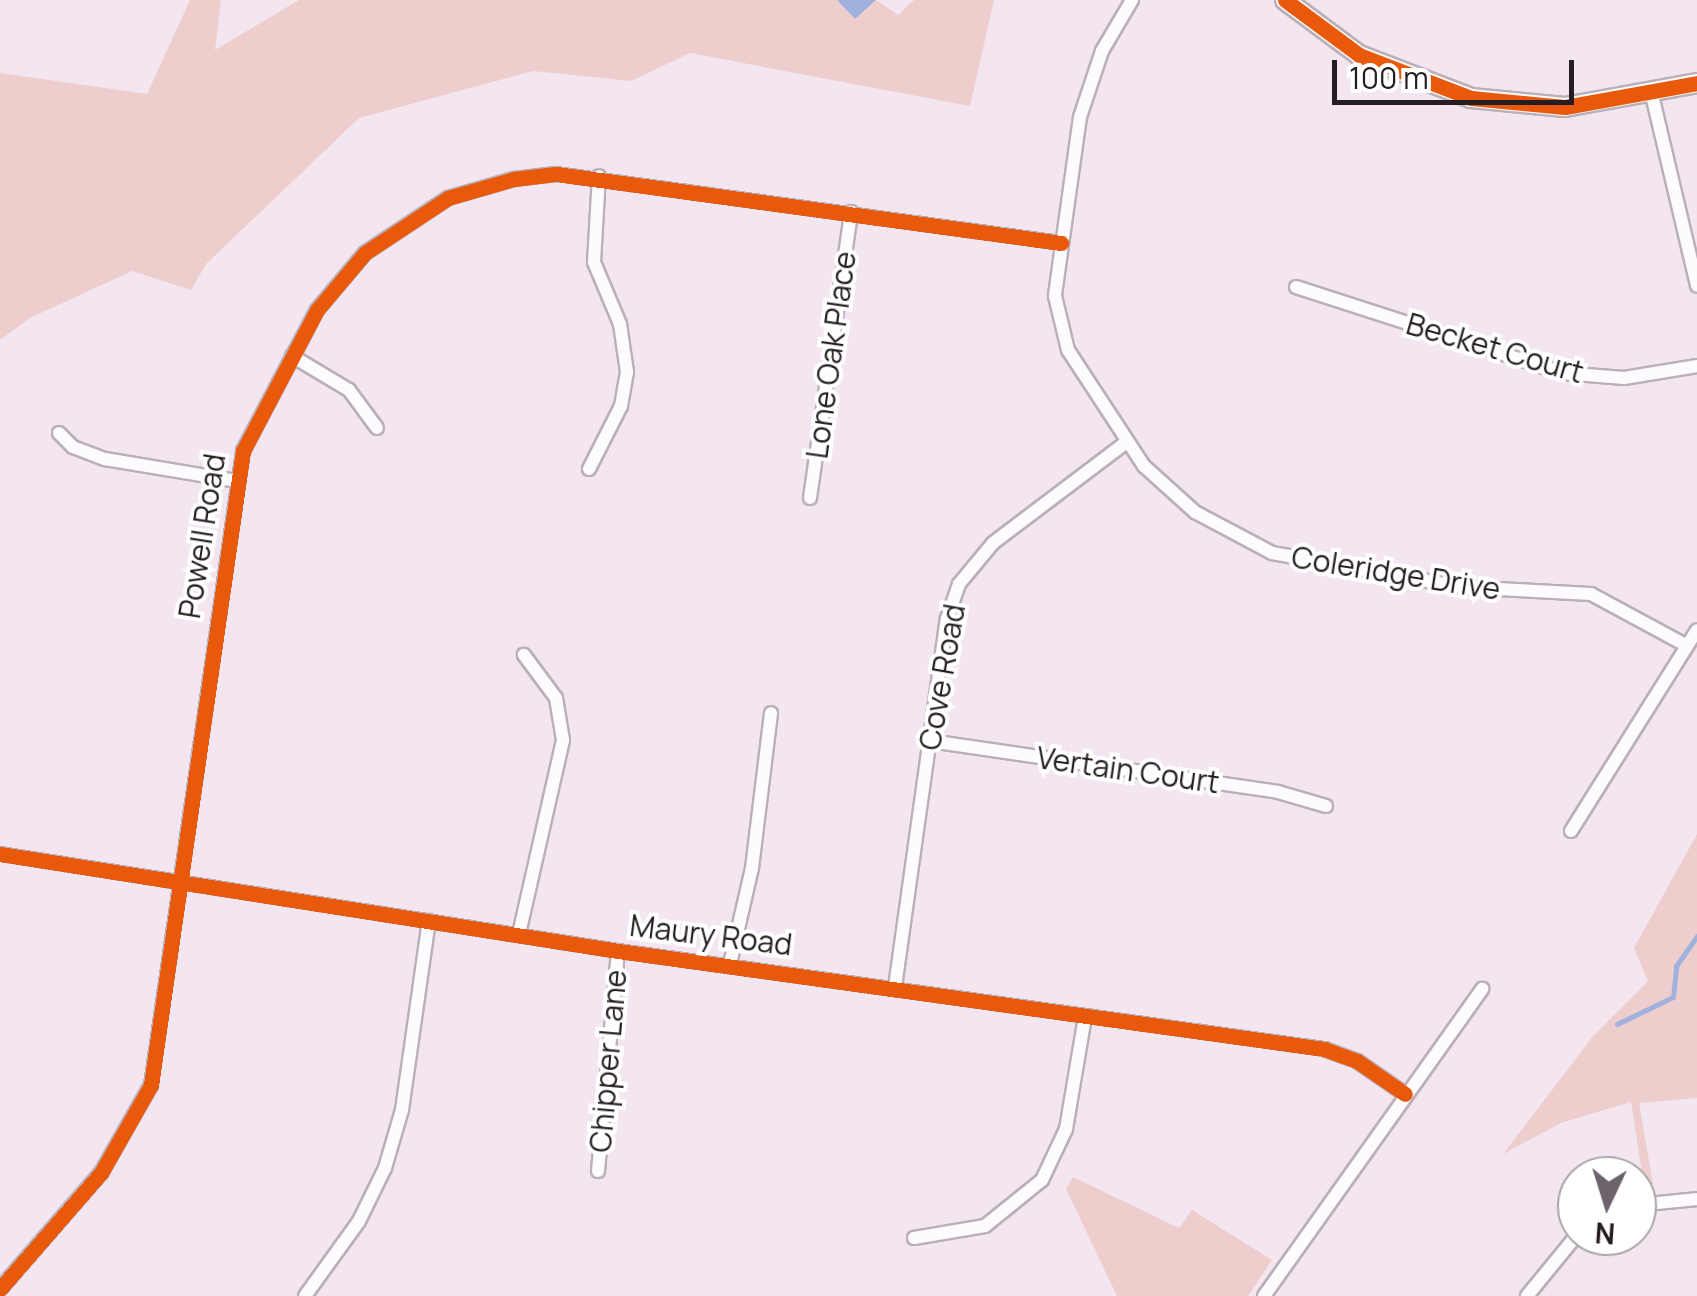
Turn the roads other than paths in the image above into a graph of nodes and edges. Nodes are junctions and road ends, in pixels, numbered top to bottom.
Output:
1 (1132, 0) edge
2 (1285, 0) edge
3 (1697, 83) edge
4 (1652, 95) junction
5 (600, 176) junction
6 (852, 212) junction
7 (1061, 243) junction
8 (1296, 286) dead end
9 (1697, 286) edge
10 (292, 356) junction
11 (1697, 366) edge
12 (377, 428) dead end
13 (60, 433) dead end
14 (1125, 443) junction
15 (589, 469) dead end
16 (236, 481) junction
17 (810, 498) dead end
18 (1697, 630) edge
19 (1687, 646) junction
20 (524, 655) dead end
21 (771, 713) dead end
22 (930, 741) junction
23 (1326, 806) dead end
24 (1571, 831) dead end
25 (0, 854) edge
26 (180, 880) junction
27 (429, 921) junction
28 (519, 934) junction
29 (618, 951) junction
30 (730, 964) junction
31 (895, 987) junction
32 (1482, 988) dead end
33 (1084, 1017) junction
34 (1405, 1094) junction
35 (598, 1171) dead end
36 (1697, 1199) edge
37 (1657, 1203) edge
38 (914, 1238) dead end
39 (1559, 1256) edge
40 (0, 1288) edge
41 (306, 1296) edge
42 (1264, 1296) edge
43 (1526, 1296) edge

1 - 7 street, Coleridge Drive
2 - 4 street
3 - 4 street
4 - 9 street
5 - 6 street, Powell Road
5 - 10 street, Powell Road
5 - 15 street
6 - 7 street, Powell Road
6 - 17 street, Lone Oak Place
7 - 14 street, Coleridge Drive
8 - 11 street, Becket Court
10 - 12 street
10 - 16 street, Powell Road
13 - 16 street
14 - 19 street, Coleridge Drive
14 - 22 street, Cove Road
16 - 26 street, Powell Road
18 - 19 street
19 - 24 street
20 - 28 street
21 - 30 street
22 - 23 street, Vertain Court
22 - 31 street, Cove Road
25 - 26 street, Maury Road
26 - 27 street, Maury Road
26 - 40 street, Powell Road
27 - 28 street, Maury Road
27 - 41 street
28 - 29 street, Maury Road
29 - 30 street, Maury Road
29 - 35 street, Chipper Lane
30 - 31 street, Maury Road
31 - 33 street, Maury Road
32 - 34 street
33 - 34 street, Maury Road
33 - 38 street
34 - 42 street
36 - 37 street
39 - 43 street

